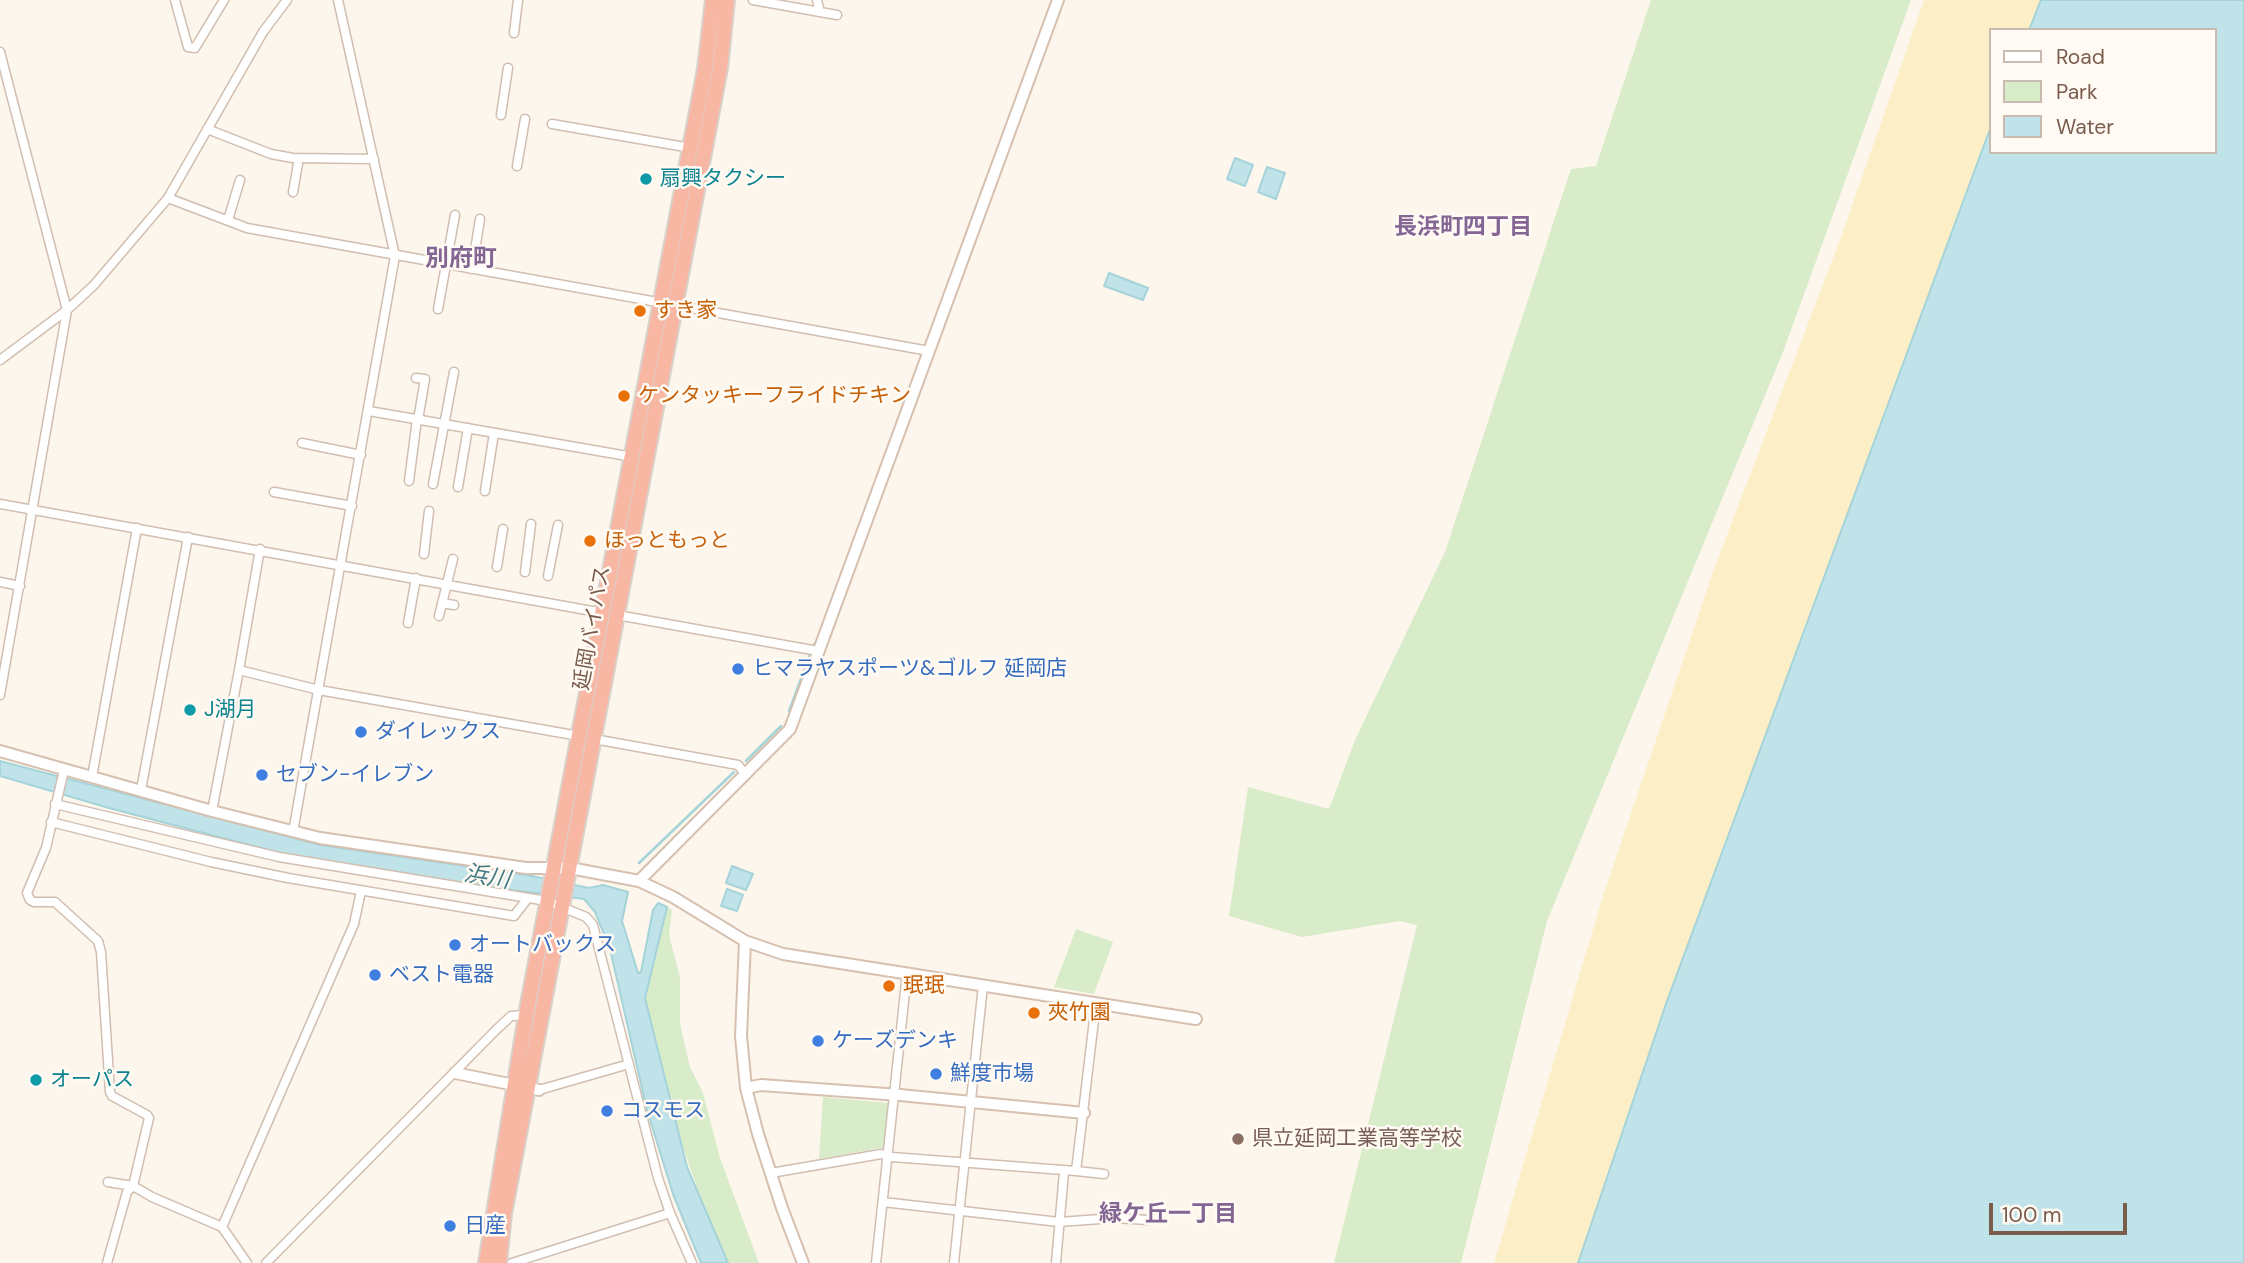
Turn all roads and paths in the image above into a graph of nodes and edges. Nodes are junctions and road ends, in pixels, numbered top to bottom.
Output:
1 (175, 0) edge
2 (224, 0) edge
3 (287, 0) edge
4 (338, 0) edge
5 (518, 0) edge
6 (713, 0) edge
7 (727, 0) edge
8 (753, 0) edge
9 (817, 0) edge
10 (1058, 0) edge
11 (820, 12) junction
12 (838, 15) dead end
13 (514, 33) dead end
14 (0, 52) edge
15 (508, 68) dead end
16 (501, 115) dead end
17 (525, 119) dead end
18 (552, 124) dead end
19 (207, 130) junction
20 (691, 148) junction
21 (299, 158) junction
22 (374, 159) junction
23 (517, 166) dead end
24 (240, 180) dead end
25 (293, 192) dead end
26 (168, 198) junction
27 (455, 215) dead end
28 (480, 219) dead end
29 (228, 220) junction
30 (395, 256) junction
31 (446, 264) junction
32 (472, 268) junction
33 (668, 304) junction
34 (438, 309) dead end
35 (67, 310) junction
36 (929, 351) junction
37 (0, 360) edge
38 (454, 372) dead end
39 (416, 378) dead end
40 (369, 411) junction
41 (418, 419) junction
42 (444, 424) junction
43 (468, 428) junction
44 (494, 433) junction
45 (302, 443) dead end
46 (361, 455) junction
47 (633, 457) junction
48 (409, 481) dead end
49 (433, 484) dead end
50 (458, 487) dead end
51 (485, 491) dead end
52 (274, 492) dead end
53 (0, 504) edge
54 (352, 506) junction
55 (33, 509) junction
56 (429, 511) dead end
57 (531, 524) dead end
58 (558, 525) dead end
59 (137, 528) junction
60 (503, 529) dead end
61 (188, 537) junction
62 (260, 549) junction
63 (424, 554) dead end
64 (453, 559) dead end
65 (342, 564) junction
66 (497, 567) dead end
67 (525, 572) dead end
68 (548, 576) dead end
69 (416, 578) junction
70 (0, 582) edge
71 (446, 583) junction
72 (20, 586) junction
73 (442, 603) junction
74 (454, 605) dead end
75 (610, 614) junction
76 (439, 616) dead end
77 (408, 623) dead end
78 (818, 651) junction
79 (239, 670) junction
80 (319, 690) junction
81 (0, 695) edge
82 (579, 736) junction
83 (594, 739) junction
84 (0, 751) edge
85 (63, 773) junction
86 (746, 775) junction
87 (92, 777) junction
88 (141, 790) junction
89 (56, 802) junction
90 (212, 811) junction
91 (51, 822) junction
92 (293, 832) junction
93 (552, 873) junction
94 (569, 874) junction
95 (639, 881) junction
96 (361, 891) junction
97 (528, 898) junction
98 (547, 899) junction
99 (564, 903) junction
100 (745, 941) junction
101 (907, 974) junction
102 (983, 985) junction
103 (1096, 1003) junction
104 (526, 1015) junction
105 (1196, 1019) dead end
106 (629, 1064) junction
107 (455, 1073) junction
108 (527, 1087) junction
109 (746, 1088) junction
110 (894, 1096) junction
111 (972, 1102) junction
112 (1084, 1113) junction
113 (888, 1155) junction
114 (966, 1163) junction
115 (1076, 1171) junction
116 (1064, 1172) junction
117 (771, 1173) junction
118 (1104, 1174) dead end
119 (108, 1182) dead end
120 (133, 1186) junction
121 (883, 1202) junction
122 (959, 1211) junction
123 (670, 1213) junction
124 (1148, 1220) dead end
125 (1059, 1222) junction
126 (222, 1227) junction
127 (107, 1263) edge
128 (247, 1263) edge
129 (266, 1263) edge
130 (486, 1263) edge
131 (499, 1263) edge
132 (512, 1263) edge
133 (692, 1263) edge
134 (803, 1263) edge
135 (876, 1263) edge
136 (954, 1263) edge
137 (1056, 1263) edge

1 - 2 street
3 - 19 street
4 - 22 street
5 - 13 street
6 - 20 highway, 延岡バイパス
7 - 33 highway, 延岡バイパス
8 - 11 street
9 - 11 street
10 - 36 street
11 - 12 street
14 - 35 street
15 - 16 street
17 - 23 street
18 - 20 street
19 - 21 street
19 - 26 street
20 - 33 highway, 延岡バイパス
21 - 22 street
21 - 25 street
22 - 30 street
24 - 29 street
26 - 29 street
26 - 35 street
27 - 31 street
28 - 32 street
29 - 30 street
30 - 31 street
30 - 40 street
31 - 32 street
31 - 34 street
32 - 33 street
33 - 36 street
33 - 47 highway, 延岡バイパス
33 - 75 highway, 延岡バイパス
35 - 37 street
35 - 55 street
36 - 78 street
38 - 42 street
39 - 41 street
40 - 41 street
40 - 46 street
41 - 42 street
41 - 48 street
42 - 43 street
42 - 49 street
43 - 44 street
43 - 50 street
44 - 47 street
44 - 51 street
45 - 46 street
46 - 54 street
47 - 75 highway, 延岡バイパス
52 - 54 street
53 - 55 street
54 - 65 street
55 - 59 street
55 - 72 street
56 - 63 street
57 - 67 street
58 - 68 street
59 - 61 street
59 - 87 street
60 - 66 street
61 - 62 street
61 - 88 street
62 - 65 street
62 - 79 street
64 - 71 street
65 - 69 street
65 - 80 street
69 - 71 street
69 - 77 street
70 - 72 street
71 - 73 street
71 - 75 street
72 - 81 street
73 - 74 street
73 - 76 street
75 - 78 street
75 - 82 highway, 延岡バイパス
75 - 83 highway, 延岡バイパス
78 - 86 street
79 - 80 street
79 - 90 street
80 - 82 street
80 - 92 street
82 - 93 highway, 延岡バイパス
83 - 86 street
83 - 94 highway, 延岡バイパス
84 - 85 street
85 - 87 street
85 - 89 street
86 - 95 street
87 - 88 street
88 - 90 street
89 - 91 street
89 - 97 street
90 - 92 street
91 - 96 street
91 - 120 street
92 - 93 street
93 - 94 street
93 - 98 highway, 延岡バイパス
94 - 95 street
94 - 99 highway, 延岡バイパス
95 - 100 street
96 - 97 street
96 - 126 street
97 - 98 street
98 - 99 street
98 - 104 highway, 延岡バイパス
99 - 106 street
99 - 108 highway, 延岡バイパス
100 - 101 street
100 - 109 street
101 - 102 street
101 - 110 street
102 - 103 street
102 - 111 street
103 - 105 street
103 - 112 street
104 - 107 street
104 - 108 highway, 延岡バイパス
106 - 108 street
106 - 123 street
107 - 108 street
107 - 129 street
108 - 130 highway, 延岡バイパス
108 - 131 highway, 延岡バイパス
109 - 110 street
109 - 117 street
110 - 111 street
110 - 113 street
111 - 112 street
111 - 114 street
112 - 115 street
113 - 114 street
113 - 117 street
113 - 121 street
114 - 116 street
114 - 122 street
115 - 116 street
115 - 118 street
116 - 125 street
117 - 134 street
119 - 120 street
120 - 126 street
120 - 127 street
121 - 122 street
121 - 135 street
122 - 125 street
122 - 136 street
123 - 132 street
123 - 133 street
124 - 125 street
125 - 137 street
126 - 128 street

